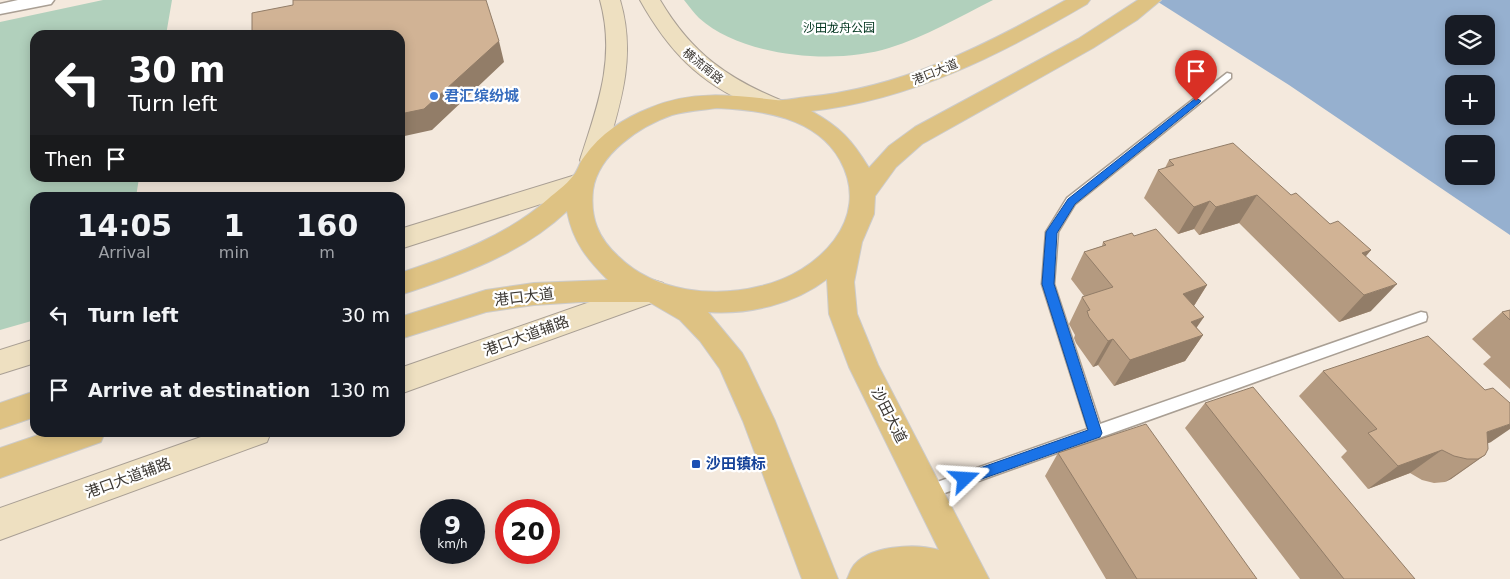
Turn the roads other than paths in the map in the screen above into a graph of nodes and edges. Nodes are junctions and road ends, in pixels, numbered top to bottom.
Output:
1 (45, 0) edge
2 (610, 0) edge
3 (650, 0) edge
4 (1080, 0) edge
5 (1151, 0) edge
6 (0, 9) edge
7 (1227, 76) dead end
8 (777, 107) junction
9 (587, 171) junction
10 (864, 194) junction
11 (405, 236) edge
12 (850, 243) junction
13 (405, 282) edge
14 (653, 291) junction
15 (1421, 317) dead end
16 (405, 326) edge
17 (30, 353) edge
18 (0, 362) edge
19 (405, 379) edge
20 (30, 406) edge
21 (0, 416) edge
22 (1130, 421) junction
23 (1096, 433) junction
24 (77, 437) edge
25 (242, 437) edge
26 (1141, 437) edge
27 (0, 463) edge
28 (928, 492) junction
29 (0, 524) edge
30 (820, 579) edge
31 (865, 579) edge
32 (957, 579) edge
33 (971, 579) edge

1 - 6 street
2 - 9 main road
3 - 8 main road, 横流南路
4 - 8 main road, 港口大道
5 - 10 main road
7 - 23 lane
8 - 9 main road
8 - 10 main road
9 - 11 main road
9 - 13 main road
9 - 14 main road
10 - 12 main road
12 - 14 main road
12 - 28 main road, 沙田大道
14 - 16 main road, 港口大道
14 - 19 main road, 港口大道辅路
14 - 30 main road
15 - 22 lane
17 - 18 main road
20 - 21 main road
22 - 23 lane
22 - 26 lane
23 - 28 lane
24 - 27 main road
25 - 29 main road, 港口大道辅路
28 - 33 main road, 沙田大道
31 - 32 main road

